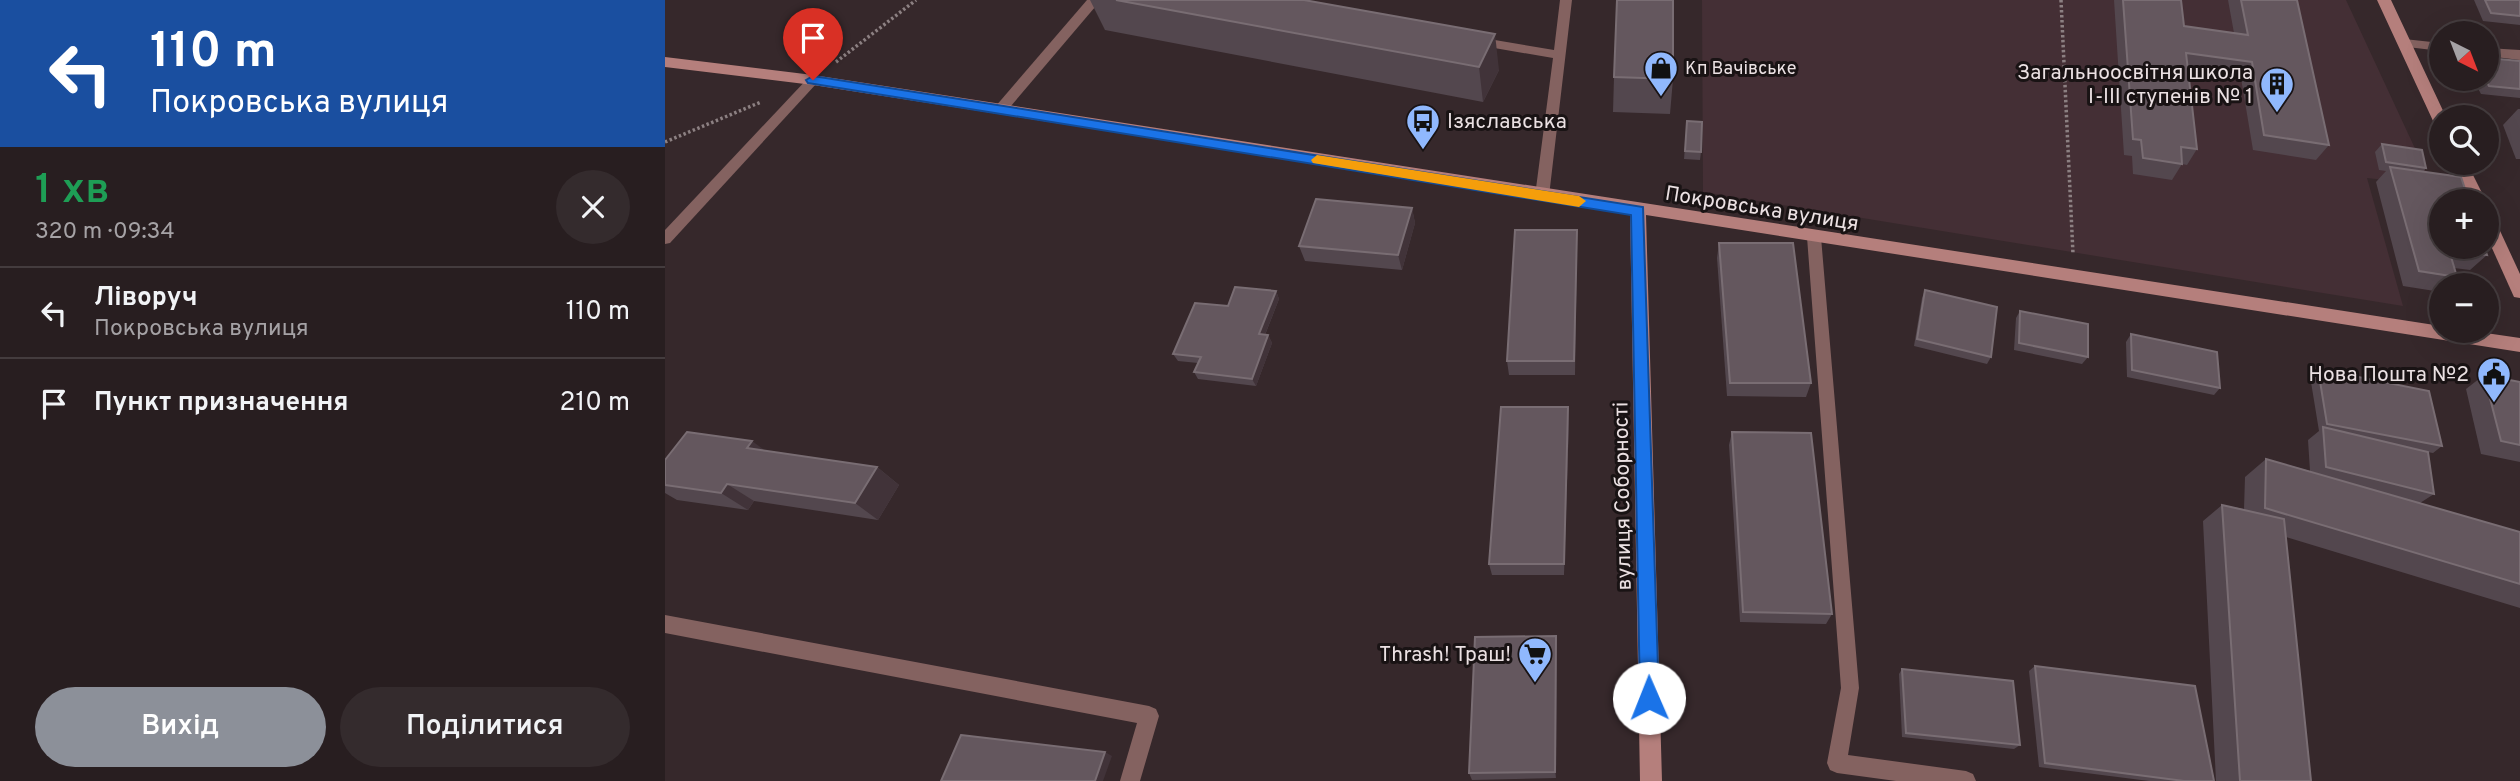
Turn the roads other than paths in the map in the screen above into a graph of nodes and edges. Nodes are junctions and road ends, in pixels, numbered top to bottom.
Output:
1 (1094, 0) edge
2 (1566, 0) edge
3 (2384, 0) edge
4 (1463, 38) edge
5 (2404, 43) junction
6 (2429, 46) edge
7 (2499, 53) edge
8 (1559, 55) junction
9 (2520, 55) edge
10 (665, 61) edge
11 (813, 80) junction
12 (2433, 105) edge
13 (1000, 110) junction
14 (1542, 195) junction
15 (1638, 211) junction
16 (1814, 237) junction
17 (665, 239) edge
18 (2499, 246) edge
19 (2520, 292) edge
20 (2520, 345) edge
21 (665, 624) edge
22 (1130, 781) edge
23 (1651, 781) edge
24 (1966, 781) edge

1 - 13 street
2 - 8 lane
3 - 5 main road
4 - 8 lane
5 - 6 street
5 - 12 main road
7 - 9 street
8 - 14 lane
10 - 11 main road, Покровська вулиця
11 - 13 main road, Покровська вулиця
11 - 17 lane
13 - 14 main road, Покровська вулиця
14 - 15 main road, Покровська вулиця
15 - 16 main road, Покровська вулиця
15 - 23 main road, вулиця Соборності
16 - 20 main road, Покровська вулиця
16 - 24 lane
18 - 19 main road
21 - 22 lane

